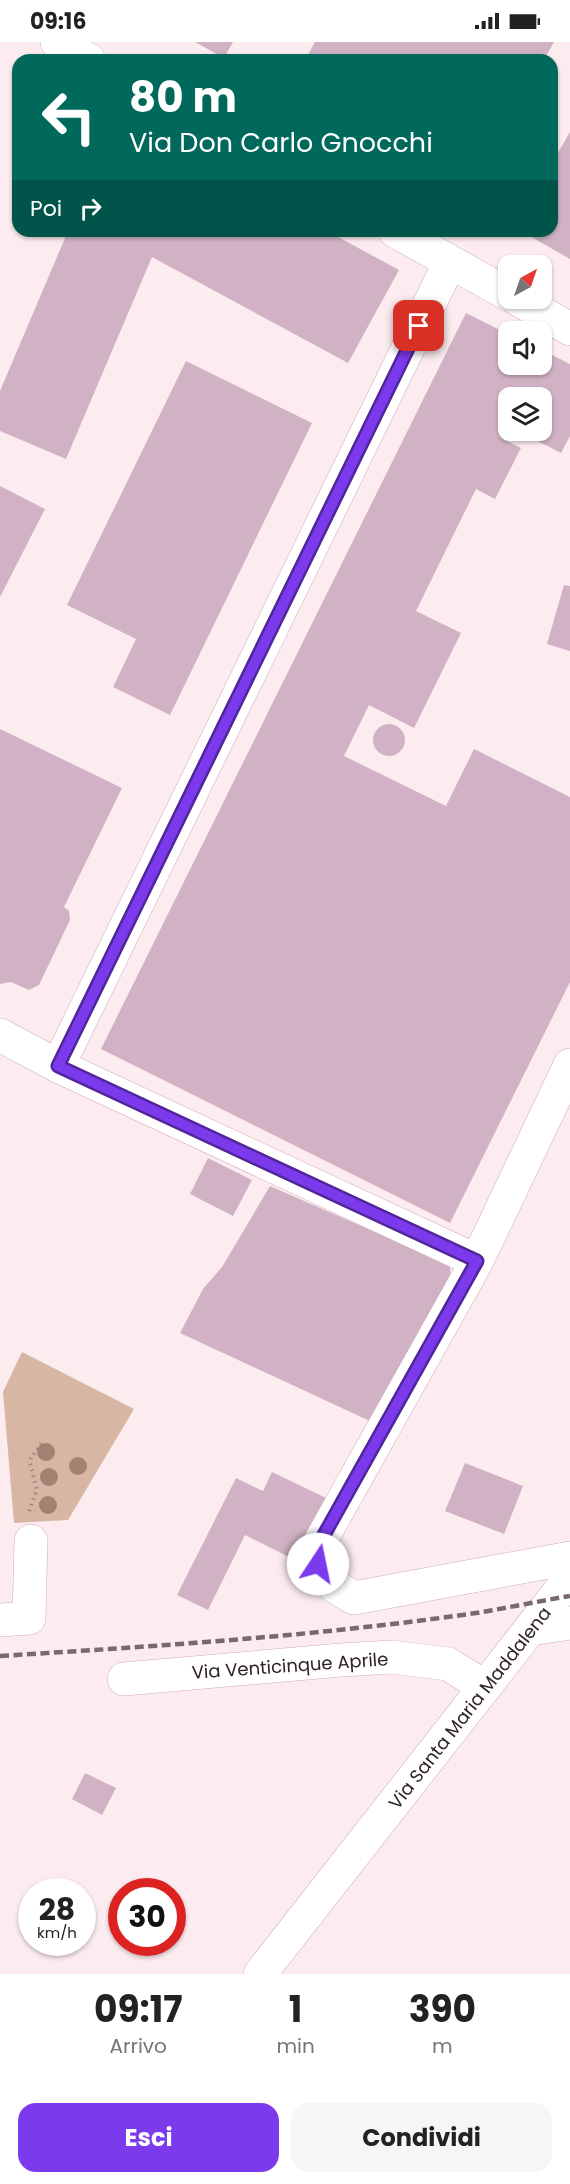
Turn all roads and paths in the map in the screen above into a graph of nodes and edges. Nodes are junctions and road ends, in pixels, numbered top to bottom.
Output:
1 (57, 42) edge
2 (78, 54) edge
3 (406, 237) edge
4 (450, 262) junction
5 (498, 288) edge
6 (535, 309) edge
7 (570, 329) edge
8 (0, 1035) edge
9 (570, 1065) edge
10 (58, 1066) junction
11 (477, 1261) junction
12 (43, 1441) dead end
13 (31, 1541) joint
14 (570, 1558) edge
15 (570, 1578) edge
16 (0, 1620) edge
17 (570, 1623) edge
18 (530, 1629) junction
19 (124, 1678) dead end
20 (485, 1687) junction
21 (260, 1974) edge

1 - 2 street
3 - 4 street
4 - 5 street
4 - 10 street
6 - 7 street
8 - 10 street
9 - 11 street
10 - 11 street
11 - 14 street
12 - 13 path
13 - 16 street
15 - 18 street, Via Santa Maria Maddalena
17 - 18 street
18 - 20 street, Via Santa Maria Maddalena
19 - 20 street, Via Venticinque Aprile
20 - 21 street, Via Santa Maria Maddalena

